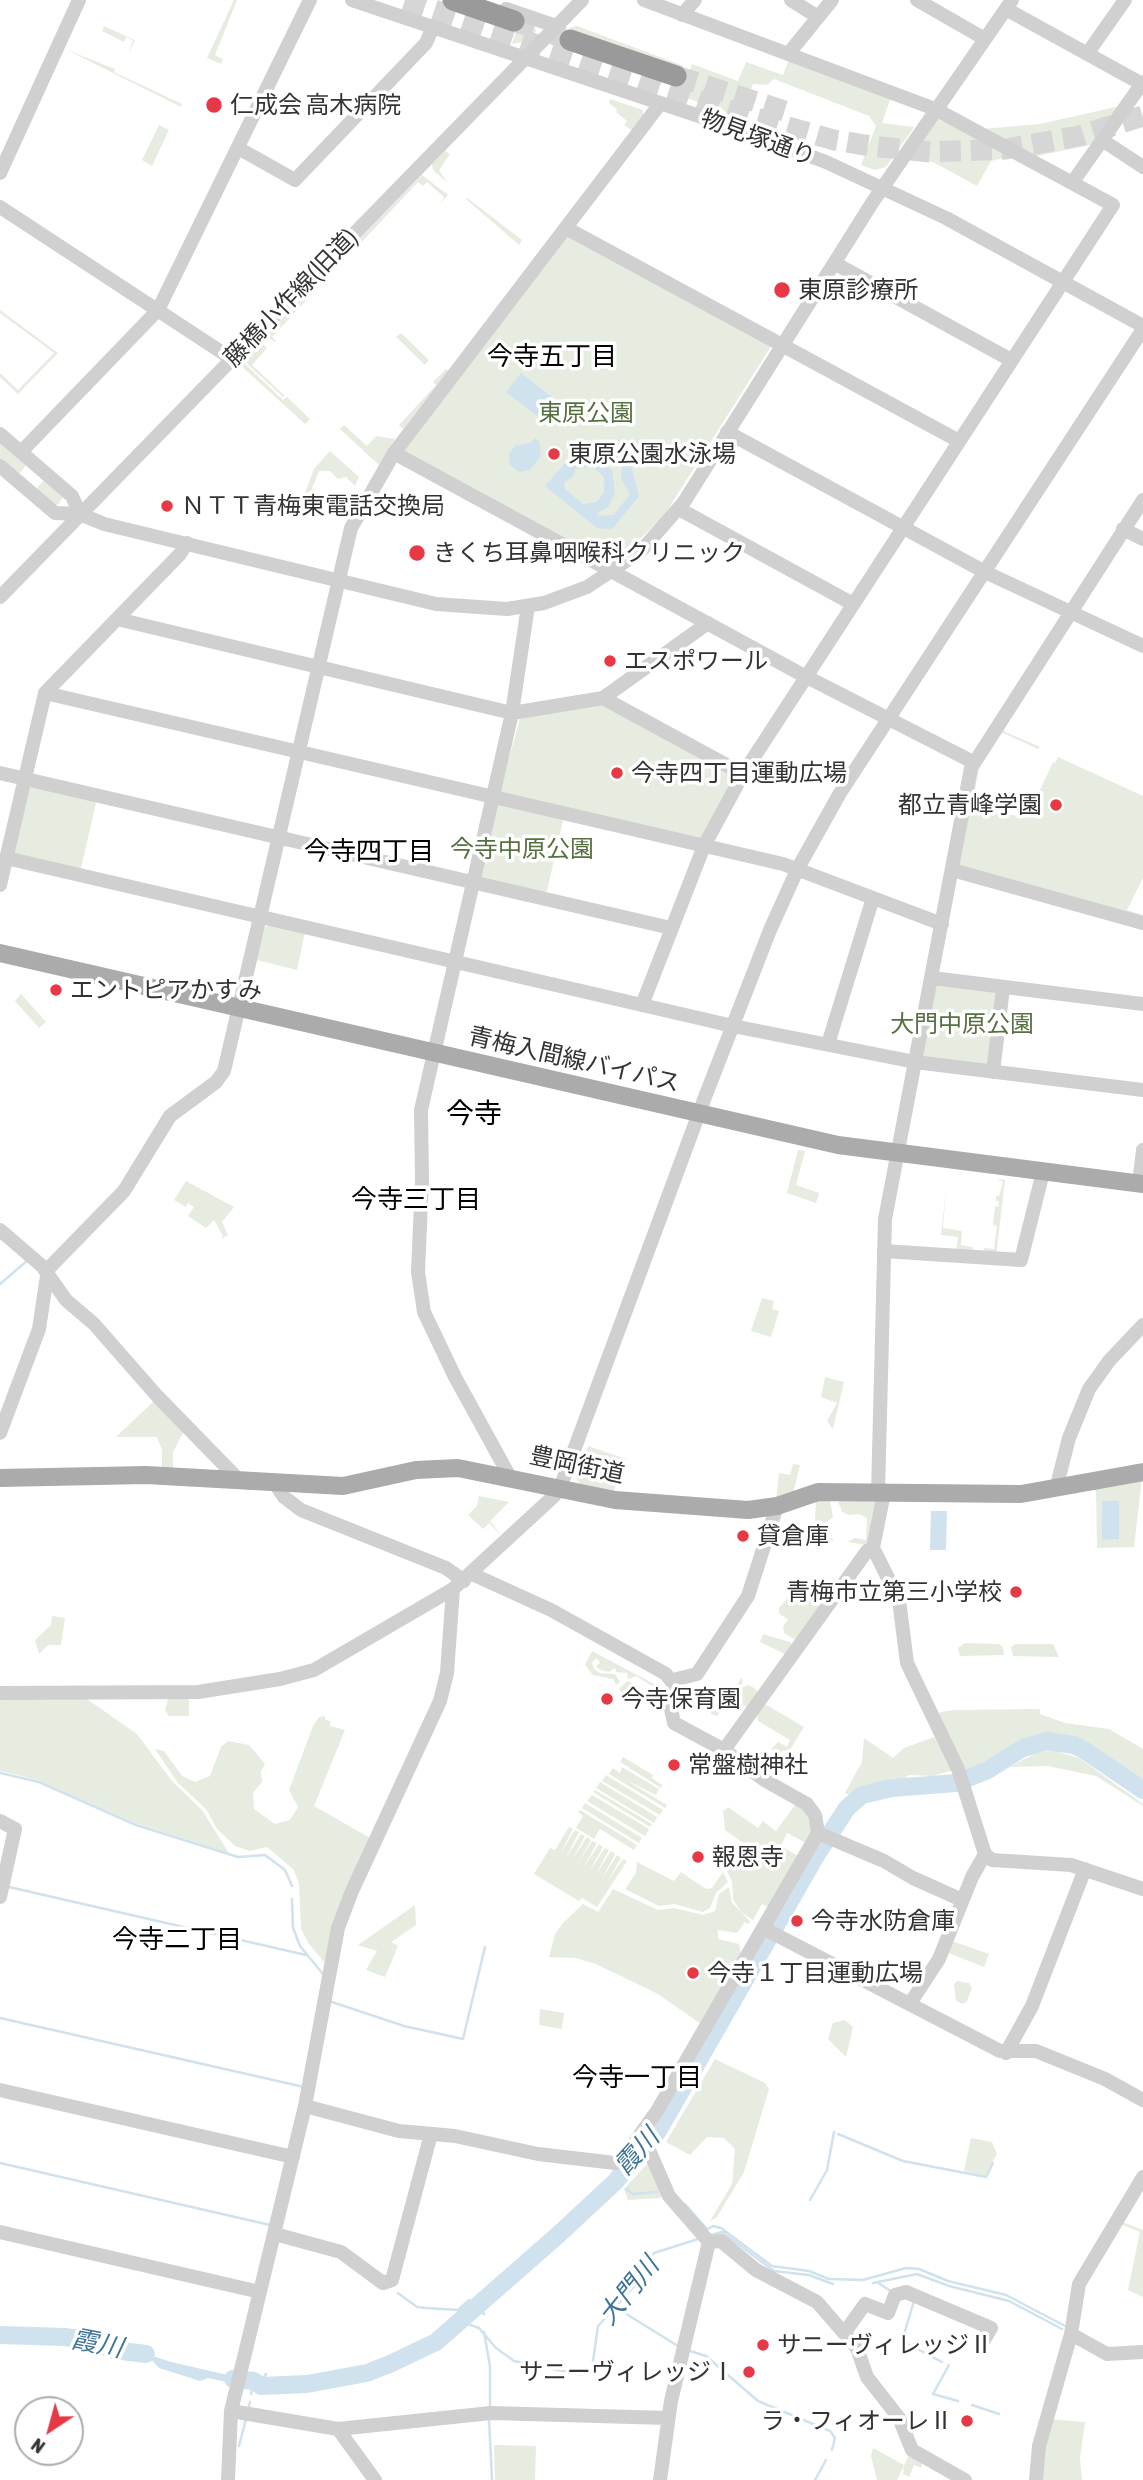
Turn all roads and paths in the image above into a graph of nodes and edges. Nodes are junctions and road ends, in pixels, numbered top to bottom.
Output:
1 (79, 0) edge
2 (310, 0) edge
3 (352, 0) edge
4 (453, 0) edge
5 (478, 0) edge
6 (582, 0) edge
7 (644, 0) edge
8 (695, 0) edge
9 (791, 0) edge
10 (832, 0) edge
11 (917, 0) edge
12 (1125, 0) edge
13 (1009, 5) edge
14 (682, 15) junction
15 (818, 17) junction
16 (514, 21) tunnel mouth
17 (433, 27) junction
18 (563, 33) junction
19 (985, 39) junction
20 (789, 53) junction
21 (1087, 54) junction
22 (526, 59) junction
23 (676, 76) tunnel mouth
24 (1142, 83) edge
25 (660, 104) junction
26 (935, 109) junction
27 (1102, 140) junction
28 (237, 148) junction
29 (1143, 167) edge
30 (0, 173) edge
31 (1072, 183) junction
32 (882, 187) junction
33 (0, 207) edge
34 (566, 228) junction
35 (834, 263) junction
36 (1063, 282) junction
37 (158, 310) junction
38 (1143, 327) edge
39 (782, 346) junction
40 (232, 359) junction
41 (1011, 360) junction
42 (727, 432) junction
43 (0, 434) edge
44 (960, 441) junction
45 (21, 452) junction
46 (394, 453) junction
47 (1, 469) edge
48 (1143, 499) edge
49 (679, 509) junction
50 (80, 514) junction
51 (903, 528) junction
52 (1124, 530) junction
53 (1143, 539) edge
54 (187, 543) junction
55 (614, 572) junction
56 (985, 572) junction
57 (339, 580) junction
58 (0, 597) edge
59 (853, 604) junction
60 (528, 606) junction
61 (1070, 612) junction
62 (117, 619) junction
63 (708, 623) junction
64 (1143, 646) edge
65 (319, 667) junction
66 (806, 677) junction
67 (45, 693) junction
68 (603, 698) junction
69 (512, 713) junction
70 (888, 720) junction
71 (299, 752) junction
72 (973, 762) junction
73 (0, 773) edge
74 (743, 774) junction
75 (25, 778) junction
76 (493, 798) junction
77 (279, 838) junction
78 (704, 846) junction
79 (6, 858) junction
80 (798, 868) junction
81 (952, 870) junction
82 (474, 883) junction
83 (0, 885) edge
84 (873, 898) junction
85 (261, 917) junction
86 (1143, 923) edge
87 (942, 924) junction
88 (671, 928) junction
89 (0, 953) edge
90 (455, 962) junction
91 (932, 978) junction
92 (1003, 988) junction
93 (1143, 1004) edge
94 (642, 1005) junction
95 (239, 1008) junction
96 (733, 1026) junction
97 (828, 1044) junction
98 (434, 1053) junction
99 (915, 1062) junction
100 (993, 1072) junction
101 (1143, 1090) edge
102 (698, 1115) junction
103 (1143, 1150) edge
104 (898, 1154) junction
105 (1043, 1172) junction
106 (1141, 1183) edge
107 (0, 1230) edge
108 (884, 1251) junction
109 (49, 1276) junction
110 (1143, 1325) edge
111 (0, 1433) edge
112 (1143, 1472) edge
113 (510, 1477) junction
114 (0, 1478) edge
115 (238, 1479) junction
116 (274, 1482) junction
117 (559, 1488) junction
118 (1056, 1489) junction
119 (881, 1493) junction
120 (778, 1506) junction
121 (873, 1548) junction
122 (463, 1582) junction
123 (673, 1680) junction
124 (0, 1693) edge
125 (724, 1750) junction
126 (0, 1821) edge
127 (820, 1833) junction
128 (985, 1854) junction
129 (1085, 1868) junction
130 (1143, 1889) edge
131 (0, 1896) edge
132 (962, 1900) junction
133 (764, 1929) junction
134 (911, 2003) junction
135 (1006, 2053) junction
136 (0, 2091) edge
137 (1143, 2100) edge
138 (305, 2106) junction
139 (431, 2134) junction
140 (643, 2136) junction
141 (293, 2157) junction
142 (1143, 2177) edge
143 (0, 2232) edge
144 (275, 2234) junction
145 (705, 2238) junction
146 (260, 2292) junction
147 (845, 2332) junction
148 (1070, 2334) junction
149 (984, 2340) dead end
150 (1143, 2352) edge
151 (231, 2411) junction
152 (668, 2418) junction
153 (338, 2429) junction
154 (228, 2480) edge
155 (376, 2480) edge
156 (660, 2480) edge
157 (965, 2480) edge
158 (1036, 2480) edge

1 - 30 street
2 - 28 street
3 - 17 street, 物見塚通り
4 - 16 highway
5 - 18 street
6 - 18 street, 藤橋小作線(旧道)
7 - 14 street
8 - 14 street
9 - 15 street
10 - 15 street
11 - 19 street
12 - 21 street
13 - 19 street
13 - 21 street
14 - 20 street
15 - 20 street
17 - 22 street, 物見塚通り
17 - 28 street
18 - 22 street, 藤橋小作線(旧道)
18 - 23 highway
19 - 26 street
20 - 26 street
21 - 24 street
22 - 25 street, 物見塚通り
22 - 40 street, 藤橋小作線(旧道)
24 - 27 street
25 - 32 street, 物見塚通り
25 - 34 street
26 - 31 street
26 - 32 street
27 - 29 street
27 - 31 street
28 - 37 street
31 - 36 street
32 - 35 street
32 - 36 street, 物見塚通り
33 - 37 street
34 - 39 street
34 - 46 street
35 - 39 street
35 - 41 street
36 - 38 street, 物見塚通り
36 - 41 street
37 - 40 street
37 - 45 street
38 - 56 street
39 - 42 street
39 - 44 street
40 - 50 street, 藤橋小作線(旧道)
41 - 44 street
42 - 49 street
42 - 51 street
43 - 45 street
44 - 51 street
45 - 50 street
46 - 55 street
46 - 57 street
47 - 50 street
48 - 52 street
49 - 55 street
49 - 59 street
50 - 54 street
50 - 58 street, 藤橋小作線(旧道)
51 - 56 street
51 - 59 street
52 - 53 street
52 - 61 street
54 - 57 street
54 - 62 street
55 - 60 street
55 - 63 street
56 - 61 street
56 - 70 street
57 - 60 street
57 - 65 street
59 - 66 street
60 - 69 street
61 - 64 street
61 - 72 street
62 - 65 street
62 - 67 street
63 - 66 street
63 - 68 street
65 - 69 street
65 - 71 street
66 - 70 street
66 - 74 street
67 - 71 street
67 - 75 street
68 - 69 street
68 - 74 street
69 - 76 street
70 - 72 street
70 - 80 street
71 - 76 street
71 - 77 street
72 - 81 street
73 - 75 street
74 - 78 street
75 - 77 street
75 - 79 street
76 - 78 street
76 - 82 street
77 - 82 street
77 - 85 street
78 - 80 street
78 - 88 street
79 - 83 street
79 - 85 street
80 - 84 street
80 - 96 street
81 - 86 street
81 - 87 street
82 - 88 street
82 - 90 street
84 - 87 street
84 - 97 street
85 - 90 street
85 - 95 street
87 - 91 street
88 - 94 street
89 - 95 main road, 青梅入間線バイパス
90 - 94 street
90 - 98 street
91 - 92 street
91 - 99 street
92 - 93 street
92 - 100 street
94 - 96 street
95 - 98 main road, 青梅入間線バイパス
95 - 109 street
96 - 97 street
96 - 102 street
97 - 99 street
98 - 102 main road, 青梅入間線バイパス
98 - 113 street
99 - 100 street
99 - 104 street
100 - 101 street
102 - 104 main road, 青梅入間線バイパス
102 - 117 street
103 - 106 street
104 - 105 main road, 青梅入間線バイパス
104 - 108 street
105 - 106 main road, 青梅入間線バイパス
105 - 108 street
107 - 109 street
108 - 119 street
109 - 111 street
109 - 115 street
110 - 118 street
112 - 118 main road, 豊岡街道
113 - 116 main road, 豊岡街道
113 - 117 main road, 豊岡街道
114 - 115 main road, 豊岡街道
115 - 116 main road, 豊岡街道
116 - 122 street
117 - 120 main road, 豊岡街道
117 - 122 street
118 - 119 main road, 豊岡街道
119 - 120 main road, 豊岡街道
119 - 121 street
120 - 123 street
121 - 125 street
121 - 128 street
122 - 123 street
122 - 124 street
122 - 138 street
123 - 125 street
125 - 127 street
126 - 131 street
127 - 132 street
127 - 133 street
128 - 129 street
128 - 132 street
129 - 130 street
129 - 135 street
132 - 134 street
133 - 134 street
133 - 140 street
134 - 135 street
135 - 137 street
136 - 141 street
138 - 139 street
138 - 141 street
139 - 140 street
139 - 144 street
140 - 145 street
141 - 144 street
142 - 148 street
143 - 146 street
144 - 146 street
145 - 147 street
145 - 152 street
146 - 151 street
147 - 149 street
147 - 157 street
148 - 150 street
148 - 158 street
151 - 153 street
151 - 154 street
152 - 153 street
152 - 156 street
153 - 155 street

